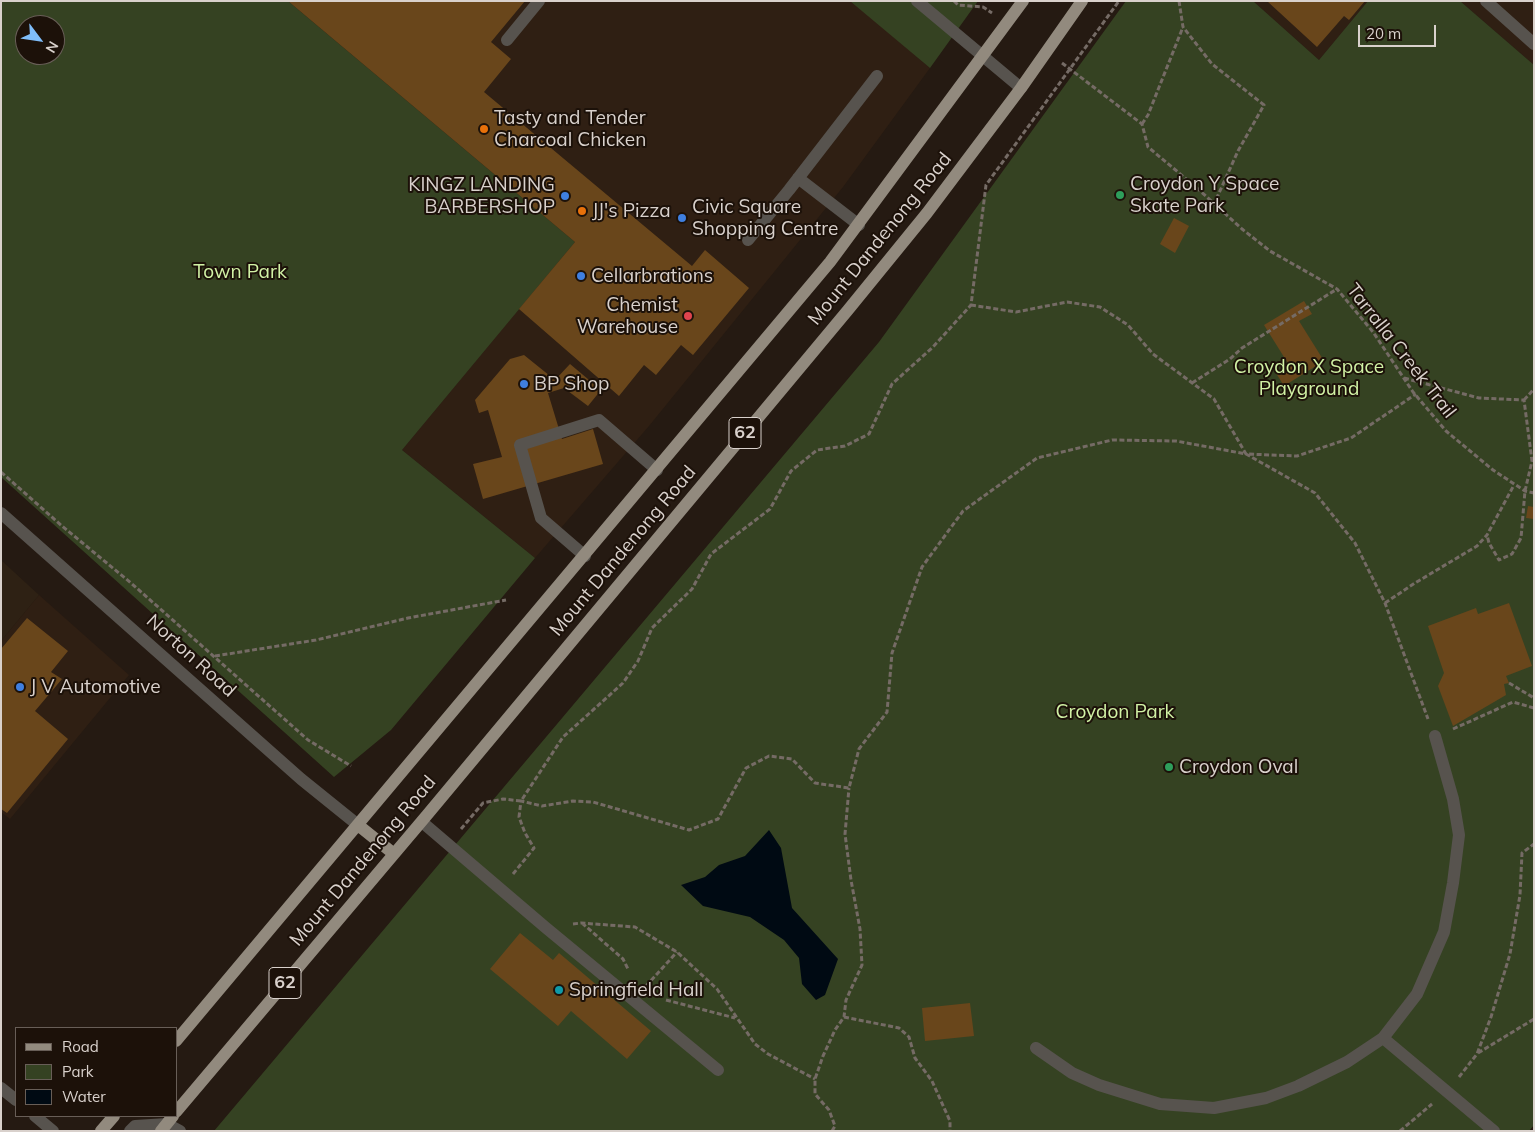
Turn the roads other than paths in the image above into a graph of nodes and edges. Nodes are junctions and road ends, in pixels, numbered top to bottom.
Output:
1 (539, 1) edge
2 (917, 1) edge
3 (1023, 1) edge
4 (1082, 1) edge
5 (1486, 1) edge
6 (507, 40) dead end
7 (1534, 44) edge
8 (982, 56) junction
9 (877, 76) dead end
10 (1021, 88) junction
11 (798, 178) junction
12 (858, 225) junction
13 (748, 240) dead end
14 (657, 470) junction
15 (1, 513) edge
16 (585, 556) junction
17 (1435, 736) road end
18 (422, 822) junction
19 (358, 825) junction
20 (394, 854) junction
21 (1383, 1038) junction
22 (178, 1039) edge
23 (1036, 1048) dead end
24 (718, 1070) dead end
25 (1, 1088) edge
26 (15, 1099) edge
27 (178, 1110) edge
28 (36, 1117) edge
29 (113, 1117) edge
30 (167, 1123) edge
31 (53, 1131) edge
32 (101, 1131) edge
33 (130, 1131) edge
34 (180, 1131) edge
35 (1494, 1131) edge

1 - 6 street
2 - 8 street
3 - 8 main road, Mount Dandenong Road / 62
4 - 10 main road, Mount Dandenong Road / 62
5 - 7 street
8 - 10 street
8 - 12 main road, Mount Dandenong Road / 62
9 - 11 street
10 - 18 main road, Mount Dandenong Road / 62
11 - 12 street
11 - 13 street
12 - 14 main road, Mount Dandenong Road / 62
14 - 16 main road, Mount Dandenong Road / 62
14 - 16 street
15 - 19 street, Norton Road
16 - 19 main road, Mount Dandenong Road / 62
17 - 21 street
18 - 20 main road, Mount Dandenong Road / 62
18 - 24 street
19 - 20 main road
19 - 22 main road, Mount Dandenong Road / 62
20 - 27 main road, Mount Dandenong Road / 62
21 - 23 street
21 - 35 street
25 - 26 street
28 - 31 street
29 - 32 main road
30 - 33 street
30 - 34 street

